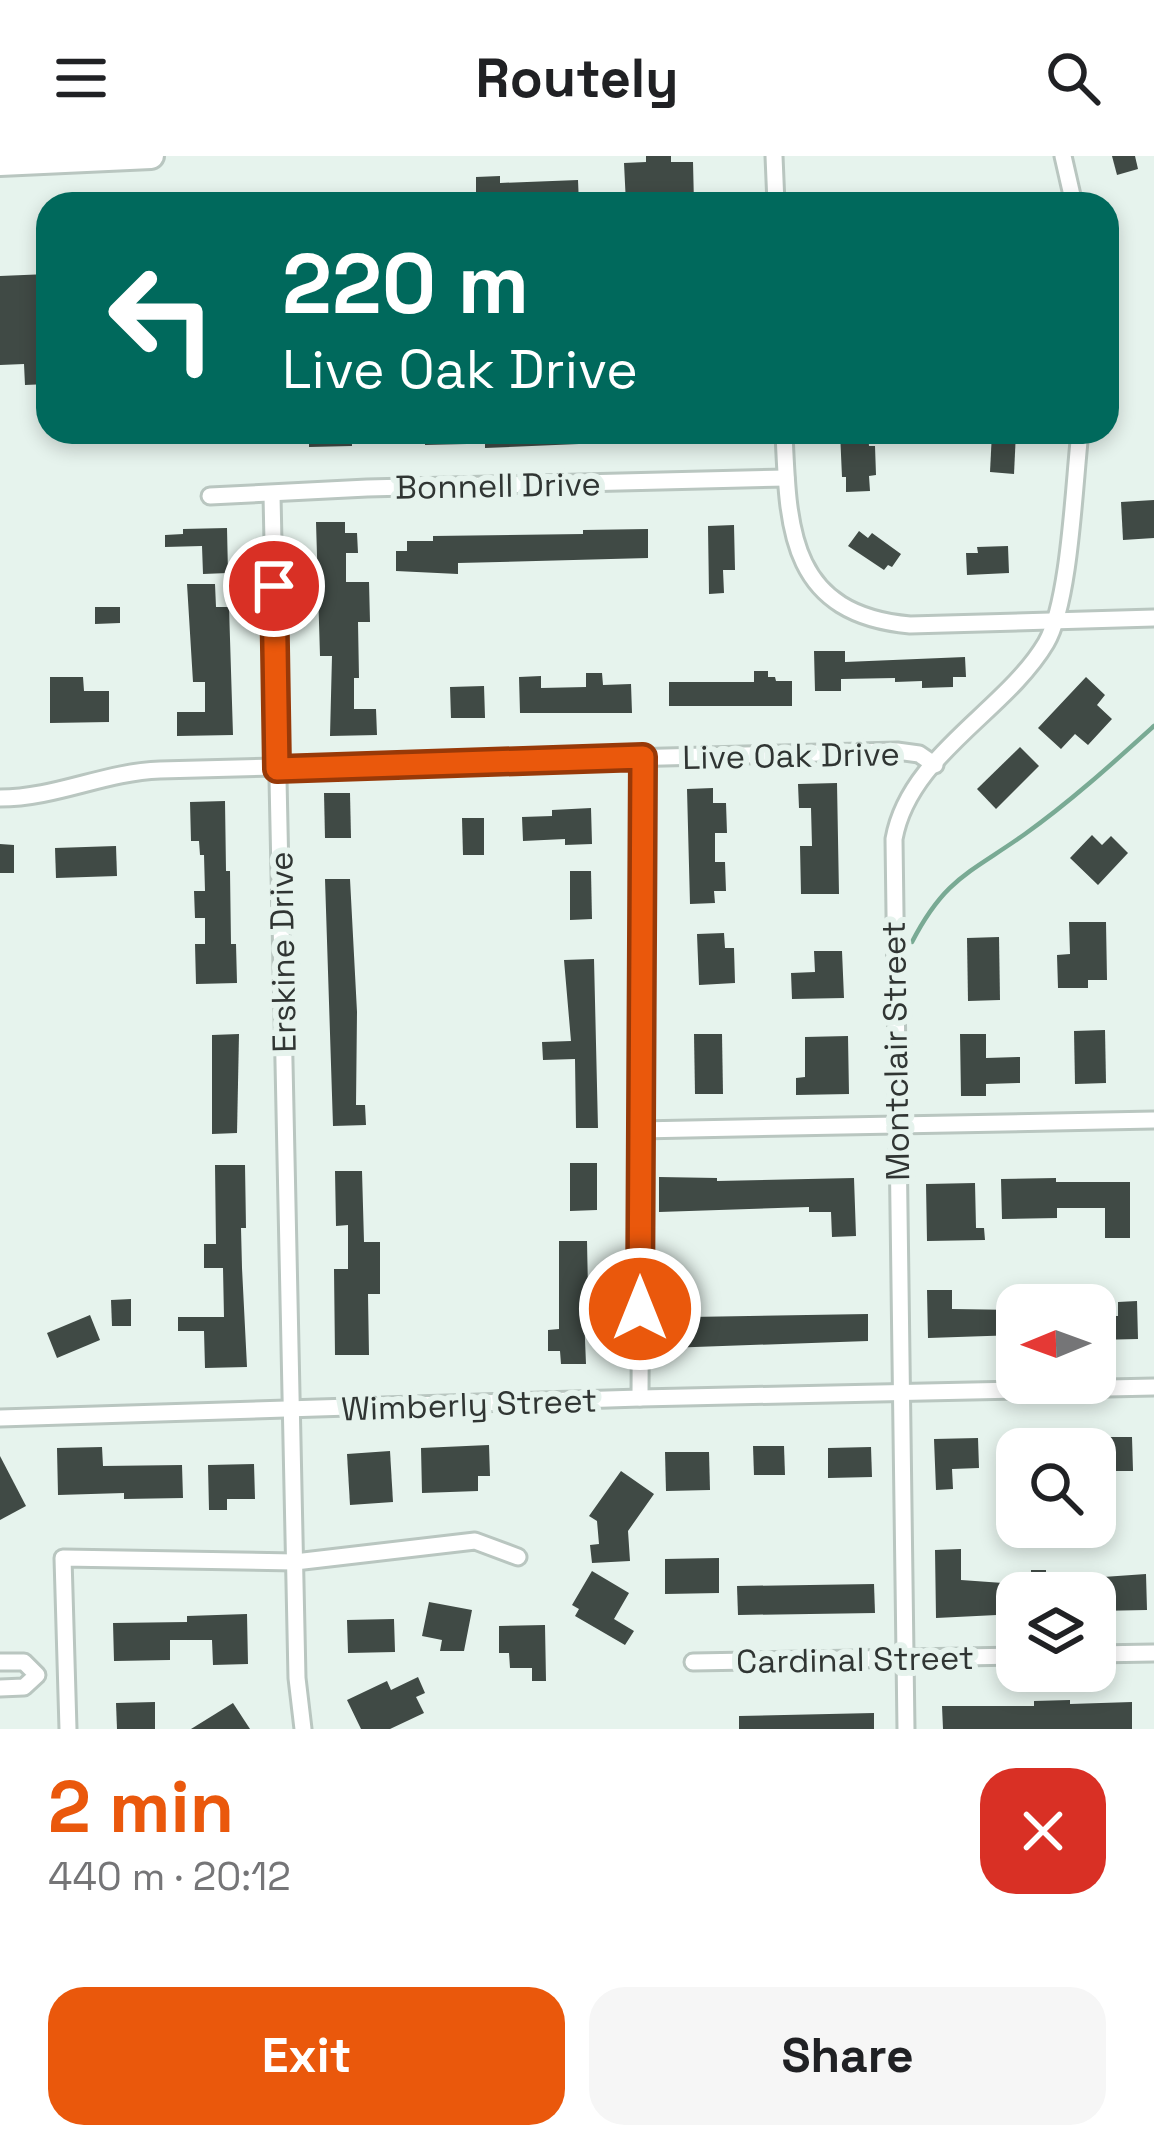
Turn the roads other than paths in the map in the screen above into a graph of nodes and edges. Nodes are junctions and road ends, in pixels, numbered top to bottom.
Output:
1 (151, 156) edge
2 (774, 156) edge
3 (1063, 156) edge
4 (0, 164) edge
5 (776, 192) edge
6 (1071, 192) edge
7 (785, 444) edge
8 (1078, 444) edge
9 (786, 478) junction
10 (272, 495) junction
11 (210, 496) dead end
12 (1154, 618) edge
13 (1055, 623) junction
14 (643, 757) junction
15 (934, 765) junction
16 (277, 769) junction
17 (0, 798) edge
18 (1154, 1120) edge
19 (896, 1126) junction
20 (639, 1130) junction
21 (1154, 1387) edge
22 (901, 1392) junction
23 (640, 1398) junction
24 (292, 1410) junction
25 (0, 1418) edge
26 (518, 1557) dead end
27 (295, 1562) junction
28 (1154, 1653) edge
29 (1116, 1654) edge
30 (996, 1656) edge
31 (905, 1658) junction
32 (0, 1662) edge
33 (693, 1662) dead end
34 (66, 1675) junction
35 (38, 1676) junction
36 (0, 1688) edge
37 (68, 1729) edge
38 (303, 1729) edge
39 (906, 1729) edge

1 - 4 main road
2 - 5 street
3 - 6 street
7 - 9 street
8 - 13 street, Montclair Street
9 - 10 street, Bonnell Drive
9 - 13 street
10 - 11 street, Bonnell Drive
10 - 16 street, Erskine Drive
12 - 13 street
13 - 15 street, Montclair Street
14 - 15 street, Live Oak Drive
14 - 16 street, Live Oak Drive
14 - 20 street
15 - 19 street, Montclair Street
16 - 17 street, Live Oak Drive
16 - 24 street, Erskine Drive
18 - 19 street
19 - 20 street
19 - 22 street, Montclair Street
20 - 23 street
21 - 22 street, Wimberly Street
22 - 23 street, Wimberly Street
22 - 31 street, Montclair Street
23 - 24 street, Wimberly Street
24 - 25 street, Wimberly Street
24 - 27 street, Erskine Drive
26 - 27 street
27 - 34 street
27 - 38 street, Erskine Drive
28 - 29 street
30 - 31 street, Cardinal Street
31 - 33 street, Cardinal Street
31 - 39 street, Montclair Street
32 - 35 street
34 - 35 street
34 - 37 street
35 - 36 street

